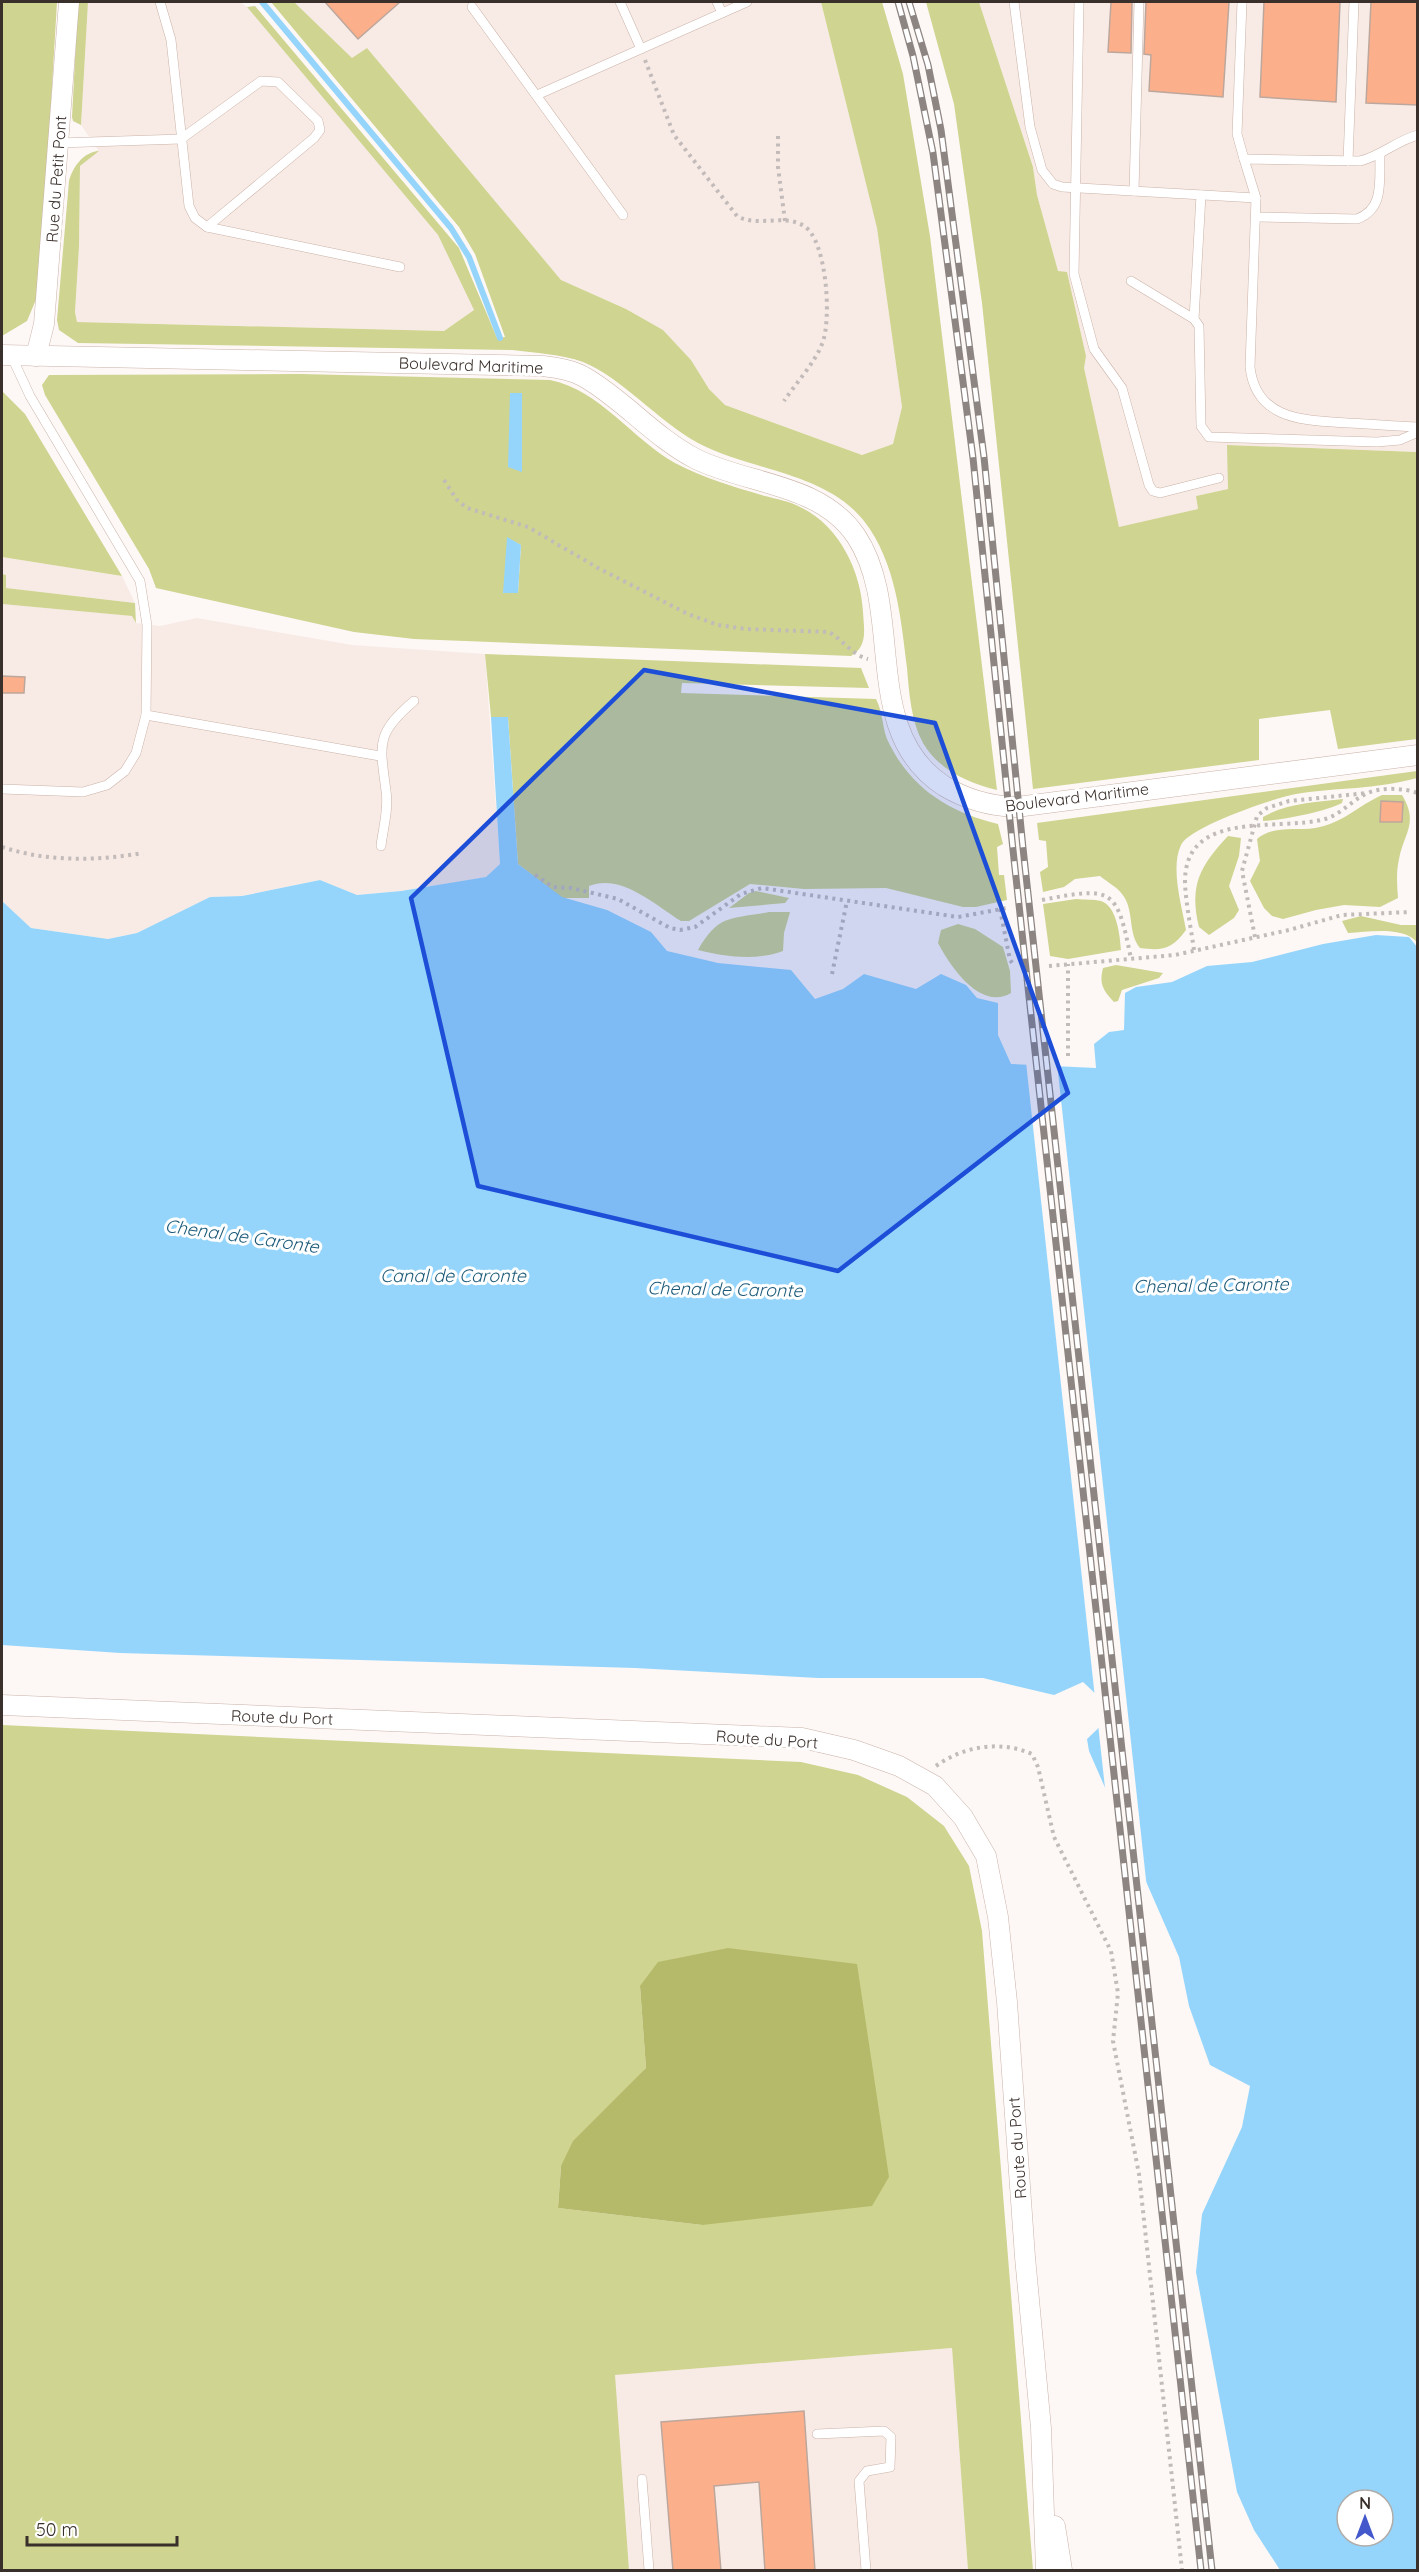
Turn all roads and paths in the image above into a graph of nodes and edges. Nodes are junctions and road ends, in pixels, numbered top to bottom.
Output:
1 (69, 2) edge
2 (160, 2) edge
3 (620, 2) edge
4 (717, 2) edge
5 (747, 2) edge
6 (1014, 2) edge
7 (1079, 2) edge
8 (1139, 2) edge
9 (1242, 2) edge
10 (1354, 2) edge
11 (472, 7) dead end
12 (722, 13) junction
13 (641, 49) junction
14 (537, 95) junction
15 (1418, 135) edge
16 (778, 136) dead end
17 (181, 139) junction
18 (59, 143) junction
19 (1380, 154) junction
20 (1244, 159) junction
21 (1348, 161) junction
22 (1076, 188) junction
23 (1134, 191) junction
24 (1201, 195) junction
25 (1256, 198) junction
26 (623, 216) dead end
27 (1256, 217) junction
28 (785, 221) junction
29 (207, 227) junction
30 (400, 267) dead end
31 (1131, 281) dead end
32 (1194, 319) junction
33 (6, 355) edge
34 (36, 356) junction
35 (784, 401) dead end
36 (1326, 422) junction
37 (1418, 430) edge
38 (1325, 441) junction
39 (1219, 478) dead end
40 (444, 480) dead end
41 (887, 660) junction
42 (414, 701) dead end
43 (146, 715) junction
44 (1418, 755) edge
45 (380, 756) junction
46 (2, 789) edge
47 (1368, 793) junction
48 (1418, 793) edge
49 (1252, 827) junction
50 (381, 846) dead end
51 (2, 847) edge
52 (143, 853) dead end
53 (535, 875) dead end
54 (846, 900) junction
55 (1042, 900) dead end
56 (1007, 908) dead end
57 (1000, 909) junction
58 (1410, 912) dead end
59 (1255, 938) junction
60 (1194, 950) junction
61 (1131, 959) junction
62 (1068, 964) junction
63 (1014, 965) dead end
64 (1049, 966) dead end
65 (832, 974) dead end
66 (1068, 1056) dead end
67 (2, 1705) edge
68 (922, 1779) junction
69 (1041, 2428) junction
70 (817, 2434) dead end
71 (642, 2479) dead end
72 (649, 2571) edge
73 (866, 2571) edge
74 (1046, 2571) edge
75 (1062, 2571) edge
76 (1182, 2571) edge

1 - 18 street, Rue du Petit Pont
2 - 17 lane
3 - 13 lane
4 - 12 lane
5 - 12 lane
6 - 22 lane
7 - 22 lane
8 - 23 lane
9 - 20 lane
10 - 21 lane
11 - 14 lane
12 - 13 lane
13 - 14 lane
13 - 28 path
14 - 26 lane
15 - 19 lane
16 - 28 path
17 - 18 lane
17 - 29 lane
17 - 29 lane
18 - 34 street, Rue du Petit Pont
19 - 21 lane
19 - 27 lane
20 - 21 lane
20 - 25 lane
22 - 23 lane
22 - 39 lane
23 - 24 lane
24 - 25 lane
24 - 32 lane
25 - 27 lane
27 - 36 lane
28 - 35 path
29 - 30 lane
31 - 32 lane
32 - 38 lane
33 - 34 street, Boulevard Maritime
33 - 43 lane
34 - 41 street, Boulevard Maritime
36 - 37 lane
36 - 38 lane
37 - 38 lane
40 - 41 path
41 - 44 street, Boulevard Maritime
42 - 45 lane
43 - 45 lane
43 - 46 lane
45 - 50 lane
47 - 48 path
47 - 49 path
47 - 49 path
49 - 59 path
49 - 60 path
51 - 52 path
53 - 54 path
54 - 57 path
54 - 65 path
55 - 61 path
56 - 57 path
57 - 63 path
58 - 59 path
59 - 60 path
60 - 61 path
61 - 62 path
62 - 64 path
62 - 66 path
67 - 68 street, Route du Port
68 - 69 street, Route du Port
68 - 76 path
69 - 74 street, Route du Port
69 - 75 street, Route du Port
70 - 73 lane
71 - 72 lane

